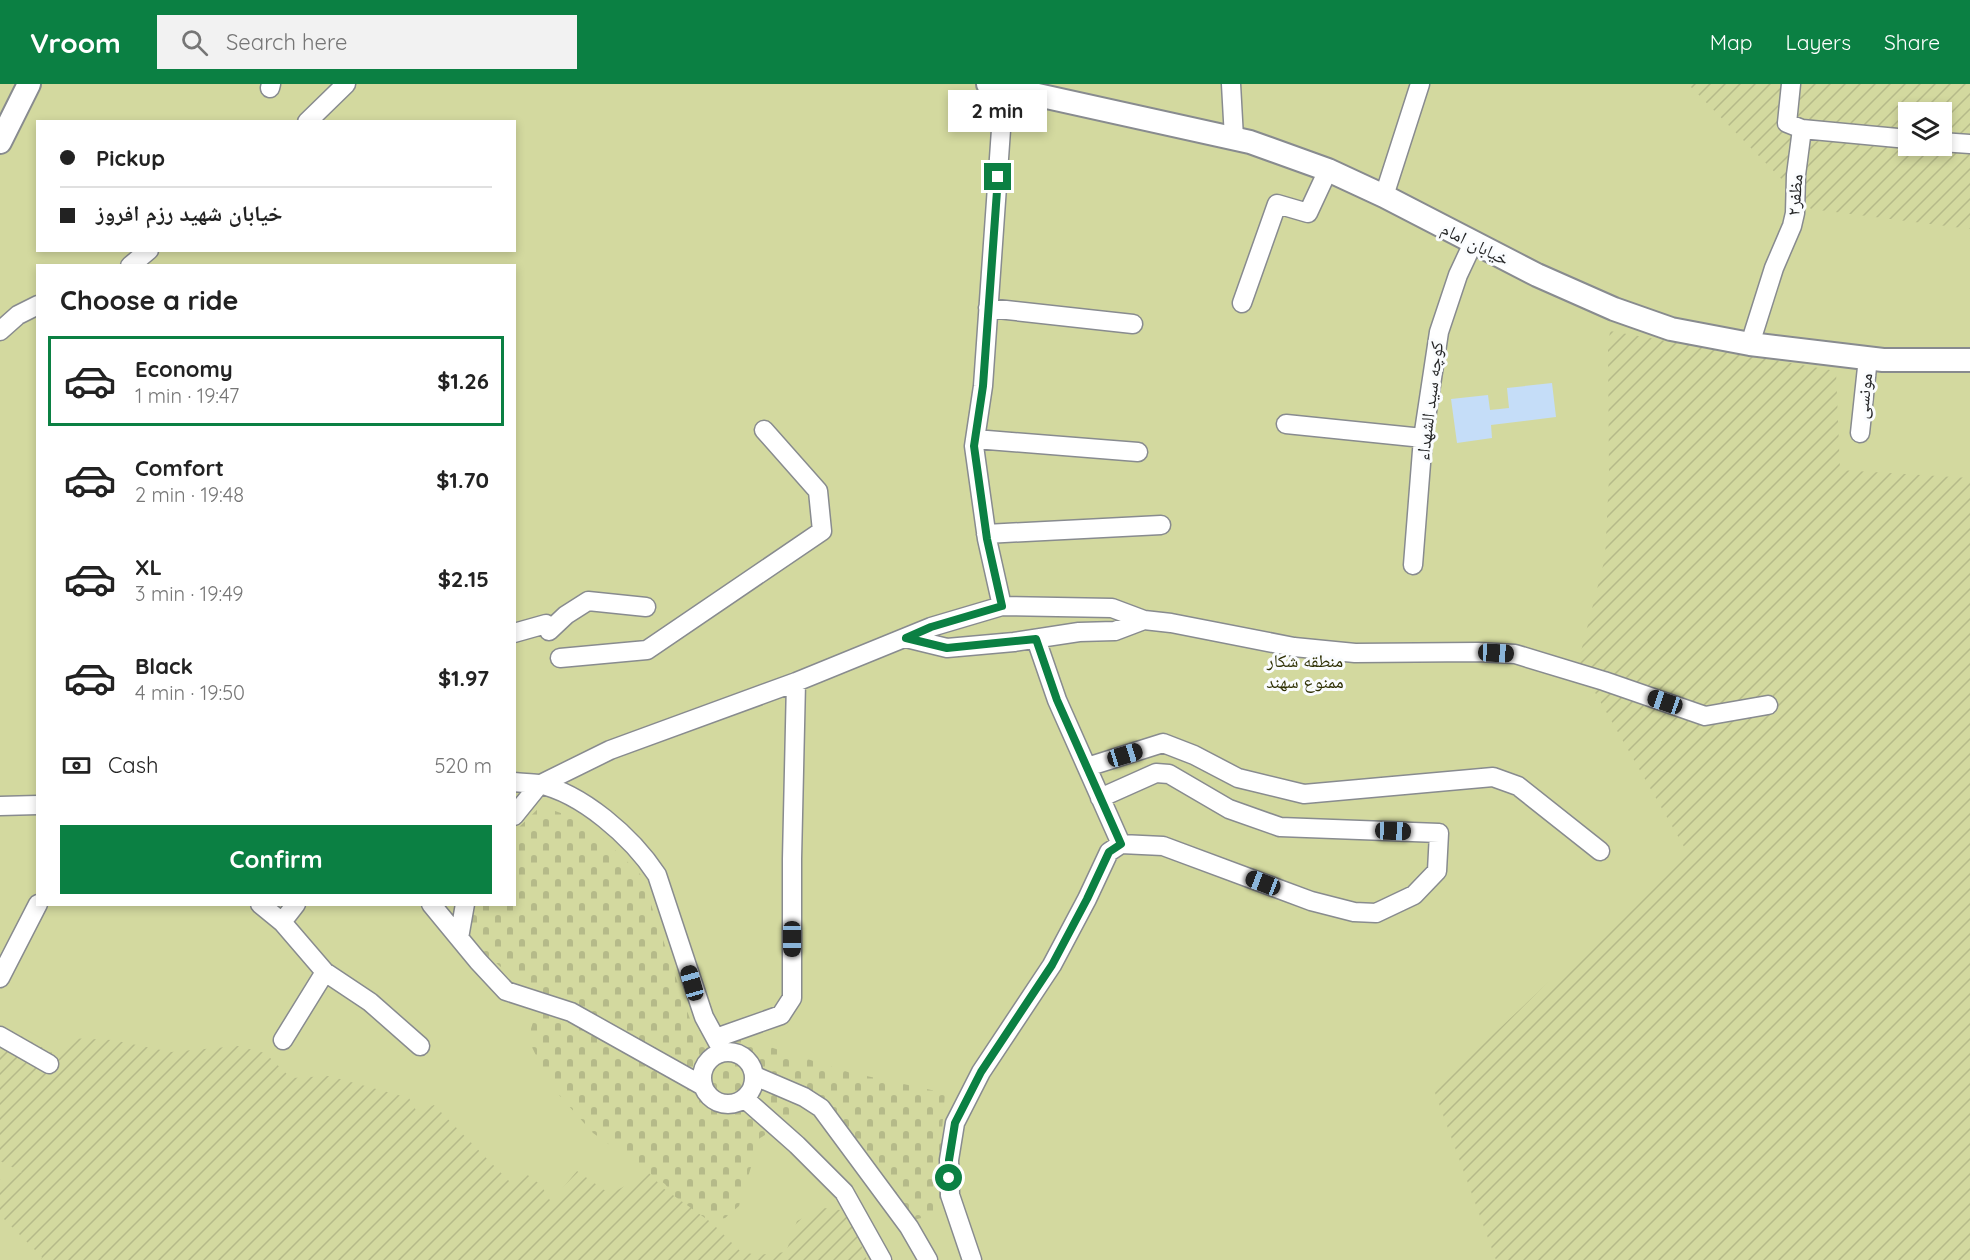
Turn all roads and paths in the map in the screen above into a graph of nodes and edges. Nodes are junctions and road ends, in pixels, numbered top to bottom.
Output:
1 (29, 84) edge
2 (346, 84) edge
3 (1231, 84) edge
4 (1420, 84) edge
5 (1791, 84) edge
6 (996, 86) edge
7 (309, 120) edge
8 (1802, 129) junction
9 (1234, 138) junction
10 (1898, 138) edge
11 (0, 142) edge
12 (1952, 143) edge
13 (1970, 144) edge
14 (1328, 170) junction
15 (1384, 196) junction
16 (1473, 243) junction
17 (147, 252) edge
18 (132, 264) edge
19 (1242, 303) dead end
20 (36, 306) edge
21 (988, 308) junction
22 (1133, 324) dead end
23 (0, 331) edge
24 (1750, 344) junction
25 (1868, 358) junction
26 (1970, 360) edge
27 (1286, 424) dead end
28 (764, 430) dead end
29 (1860, 433) dead end
30 (1423, 438) junction
31 (975, 439) junction
32 (1138, 452) dead end
33 (1161, 525) dead end
34 (986, 534) junction
35 (1413, 565) dead end
36 (1002, 606) junction
37 (646, 607) dead end
38 (1144, 621) junction
39 (516, 633) edge
40 (906, 638) junction
41 (1036, 639) junction
42 (560, 658) dead end
43 (796, 682) junction
44 (1768, 705) dead end
45 (1087, 767) junction
46 (516, 782) edge
47 (539, 785) junction
48 (1100, 798) junction
49 (36, 805) edge
50 (0, 806) edge
51 (516, 814) edge
52 (1121, 844) junction
53 (1600, 852) dead end
54 (37, 906) edge
55 (262, 906) edge
56 (294, 906) edge
57 (433, 906) edge
58 (465, 906) edge
59 (282, 922) junction
60 (459, 938) junction
61 (325, 972) junction
62 (0, 978) edge
63 (0, 1036) edge
64 (283, 1040) dead end
65 (720, 1045) junction
66 (420, 1046) dead end
67 (49, 1064) dead end
68 (755, 1076) junction
69 (703, 1086) junction
70 (745, 1099) junction
71 (882, 1260) edge
72 (928, 1260) edge
73 (972, 1260) edge

1 - 11 street
2 - 7 street
3 - 9 street
4 - 15 street
5 - 8 street
6 - 9 street, خیابان امام
6 - 21 street
8 - 10 street
8 - 24 street, مظفر۲
9 - 14 street, خیابان امام
12 - 13 street
14 - 15 street, خیابان امام
14 - 19 street
15 - 16 street, خیابان امام
16 - 24 street, خیابان امام
16 - 30 street, کوچه سید الشهداء
17 - 18 street
20 - 23 street
21 - 22 street
21 - 31 street
24 - 25 street, خیابان امام
25 - 26 street, خیابان امام
25 - 29 street, مونسی
27 - 30 street
28 - 42 street
30 - 35 street, کوچه سید الشهداء
31 - 32 street
31 - 34 street
33 - 34 street
34 - 36 street
36 - 38 street
36 - 40 street
37 - 39 street
38 - 41 street
38 - 44 street
40 - 41 street
40 - 43 street
41 - 45 street
43 - 47 street
43 - 65 street
45 - 48 street
45 - 53 street
46 - 47 street
47 - 51 street
47 - 65 street
48 - 52 street
48 - 52 street
49 - 50 street
52 - 73 street
54 - 62 street
55 - 59 street
56 - 59 street
57 - 60 street
58 - 60 street
59 - 61 street
60 - 69 street
61 - 64 street
61 - 66 street
63 - 67 street
65 - 68 street
65 - 69 street
68 - 70 street
68 - 72 street
69 - 70 street
70 - 71 street

